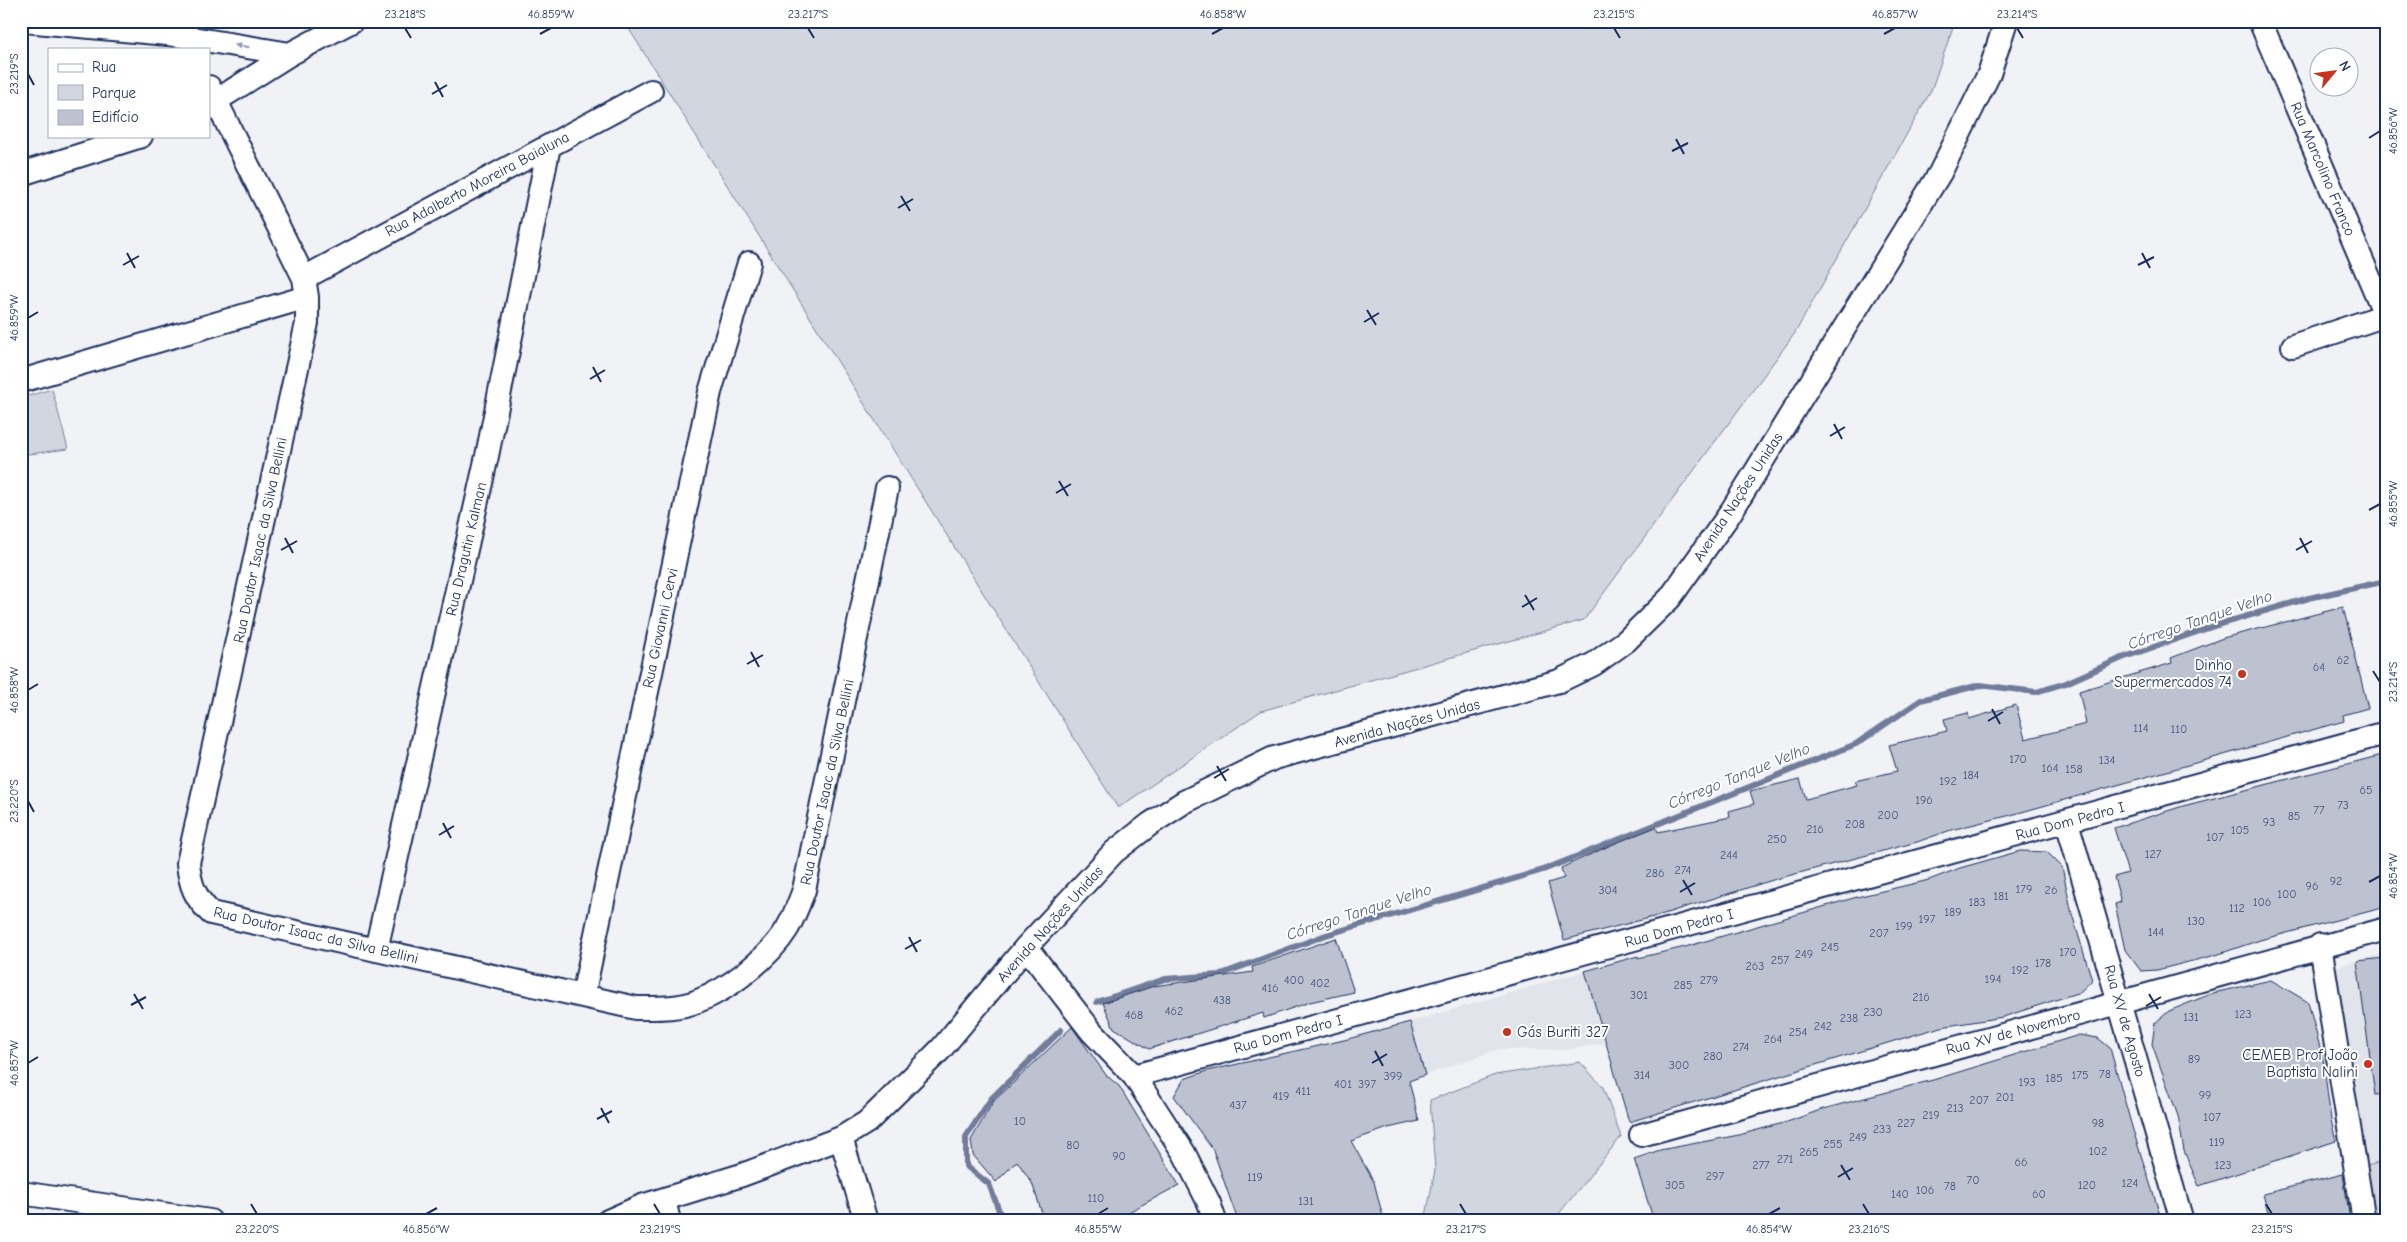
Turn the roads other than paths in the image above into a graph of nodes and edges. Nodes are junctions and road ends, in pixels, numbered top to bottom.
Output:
1 (26, 21) edge
2 (352, 21) edge
3 (2006, 21) edge
4 (2260, 21) edge
5 (167, 34) junction
6 (183, 48) edge
7 (290, 54) junction
8 (651, 91) dead end
9 (211, 98) edge
10 (135, 138) edge
11 (549, 146) junction
12 (21, 174) edge
13 (748, 263) dead end
14 (305, 288) junction
15 (2385, 316) edge
16 (2293, 346) dead end
17 (21, 381) edge
18 (887, 488) dead end
19 (2386, 733) edge
20 (2067, 822) junction
21 (2386, 928) edge
22 (2320, 945) junction
23 (1026, 947) junction
24 (376, 950) junction
25 (583, 996) junction
26 (2120, 1002) junction
27 (1134, 1076) junction
28 (1641, 1135) dead end
29 (841, 1138) junction
30 (21, 1193) edge
31 (666, 1210) edge
32 (210, 1221) edge
33 (608, 1221) edge
34 (866, 1221) edge
35 (1215, 1221) edge
36 (2182, 1221) edge
37 (2364, 1221) edge

1 - 5 street
2 - 7 street
3 - 23 street, Avenida Nações Unidas
4 - 15 street, Rua Marcolino Franco
5 - 6 street
7 -> 5 street
7 - 9 street
8 - 11 street, Rua Adalberto Moreira Baialuna
9 - 14 street, Rua Doutor Isaac da Silva Bellini
10 - 12 street
11 - 14 street, Rua Adalberto Moreira Baialuna
11 - 24 street, Rua Dragutin Kalman
13 - 25 street, Rua Giovanni Cervi
14 - 17 street, Rua Adalberto Moreira Baialuna
14 - 24 street, Rua Doutor Isaac da Silva Bellini
15 - 16 street
18 - 25 street, Rua Doutor Isaac da Silva Bellini
19 - 20 street, Rua Dom Pedro I
20 - 26 street, Rua XV de Agosto
20 - 27 street, Rua Dom Pedro I
21 - 22 street, Rua XV de Novembro
22 - 26 street, Rua XV de Novembro
22 - 37 street
23 - 27 street
23 - 29 street, Avenida Nações Unidas
24 - 25 street, Rua Doutor Isaac da Silva Bellini
26 - 28 street, Rua XV de Novembro
26 - 36 street, Rua XV de Agosto
27 - 35 street
29 - 31 street, Avenida Nações Unidas
29 - 34 street
30 - 32 street
31 - 33 street, Avenida Nações Unidas

